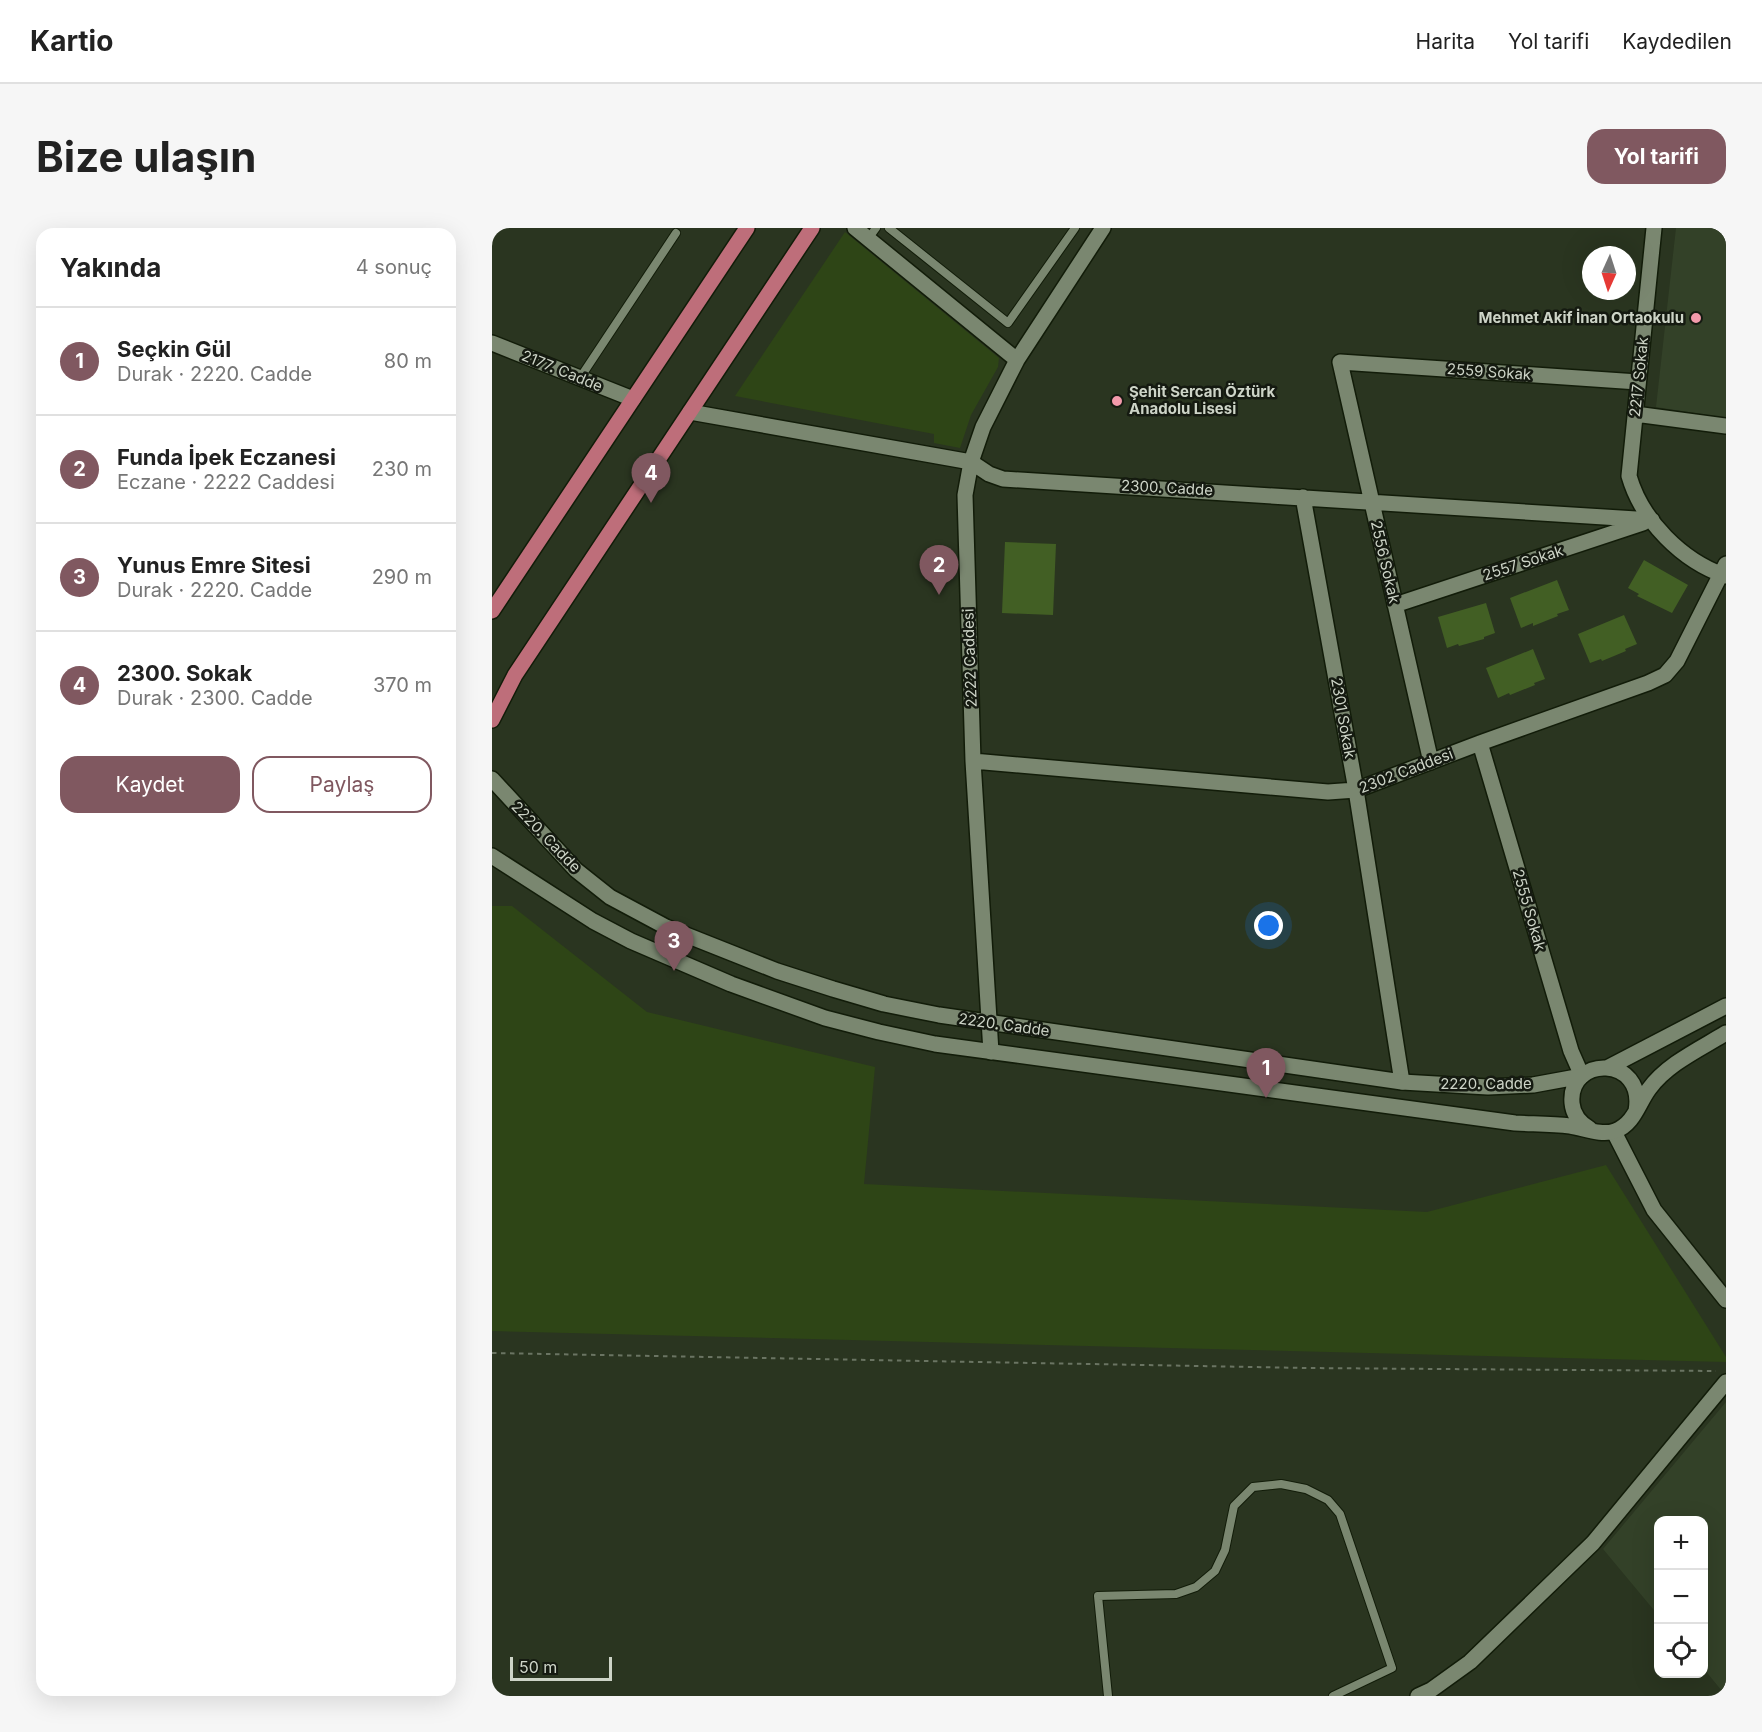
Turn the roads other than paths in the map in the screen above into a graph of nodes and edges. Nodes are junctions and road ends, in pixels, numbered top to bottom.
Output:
1 (747, 228) edge
2 (812, 228) edge
3 (855, 228) edge
4 (889, 228) edge
5 (1075, 228) edge
6 (1103, 228) edge
7 (1654, 228) edge
8 (676, 233) dead end
9 (872, 233) edge
10 (492, 343) edge
11 (1017, 360) junction
12 (1340, 362) joint
13 (580, 378) junction
14 (1638, 382) junction
15 (633, 399) junction
16 (690, 412) junction
17 (1635, 414) junction
18 (1726, 426) edge
19 (971, 462) junction
20 (1303, 496) junction
21 (1371, 501) junction
22 (1652, 520) junction
23 (1724, 571) edge
24 (1395, 605) junction
25 (492, 611) edge
26 (492, 720) edge
27 (1480, 743) junction
28 (973, 761) junction
29 (1431, 762) junction
30 (492, 779) edge
31 (1356, 790) junction
32 (492, 856) edge
33 (1726, 1006) edge
34 (989, 1023) junction
35 (1726, 1033) edge
36 (991, 1052) junction
37 (1607, 1068) junction
38 (1582, 1076) junction
39 (1402, 1082) junction
40 (1631, 1120) junction
41 (1592, 1131) junction
42 (1614, 1132) junction
43 (1726, 1300) edge
44 (1721, 1376) edge
45 (1108, 1696) edge
46 (1333, 1696) edge
47 (1418, 1696) edge

1 - 15 main road
2 - 16 main road
3 - 9 street
4 - 5 lane
6 - 11 street, 2222 Caddesi
7 - 14 street, 2217 Sokak
8 - 13 lane
9 - 11 street
10 - 13 street, 2177. Cadde
11 - 19 street, 2222 Caddesi
12 - 14 street, 2559 Sokak
12 - 21 street, 2556 Sokak
13 - 15 street, 2177. Cadde
14 - 17 street, 2217 Sokak
15 - 25 main road
16 - 19 street, 2300. Cadde
16 - 26 main road
17 - 18 street
17 - 22 street, 2217 Sokak
19 - 20 street, 2300. Cadde
19 - 28 street, 2222 Caddesi
20 - 21 street, 2300. Cadde
20 - 31 street, 2301 Sokak
21 - 22 street, 2300. Cadde
21 - 24 street, 2556 Sokak
22 - 23 street, 2217 Sokak
22 - 24 street, 2557 Sokak
23 - 27 street, 2302 Caddesi
24 - 29 street, 2556 Sokak
27 - 29 street, 2302 Caddesi
27 - 38 street, 2555 Sokak
28 - 31 street, 2302 Caddesi
28 - 34 street, 2222 Caddesi
29 - 31 street, 2302 Caddesi
30 - 34 street, 2220. Cadde
31 - 39 street, 2301 Sokak
32 - 36 street, 2220. Cadde
33 - 37 street, 2220. Cadde
34 - 36 street, 2222 Caddesi
34 - 39 street, 2220. Cadde
35 - 40 street
36 - 41 street, 2220. Cadde
37 - 38 street, 2220. Cadde
37 - 40 street
38 - 39 street, 2220. Cadde
38 - 41 street
40 - 42 street
41 - 42 street, 2220. Cadde
42 - 43 street
44 - 47 street
45 - 46 lane

